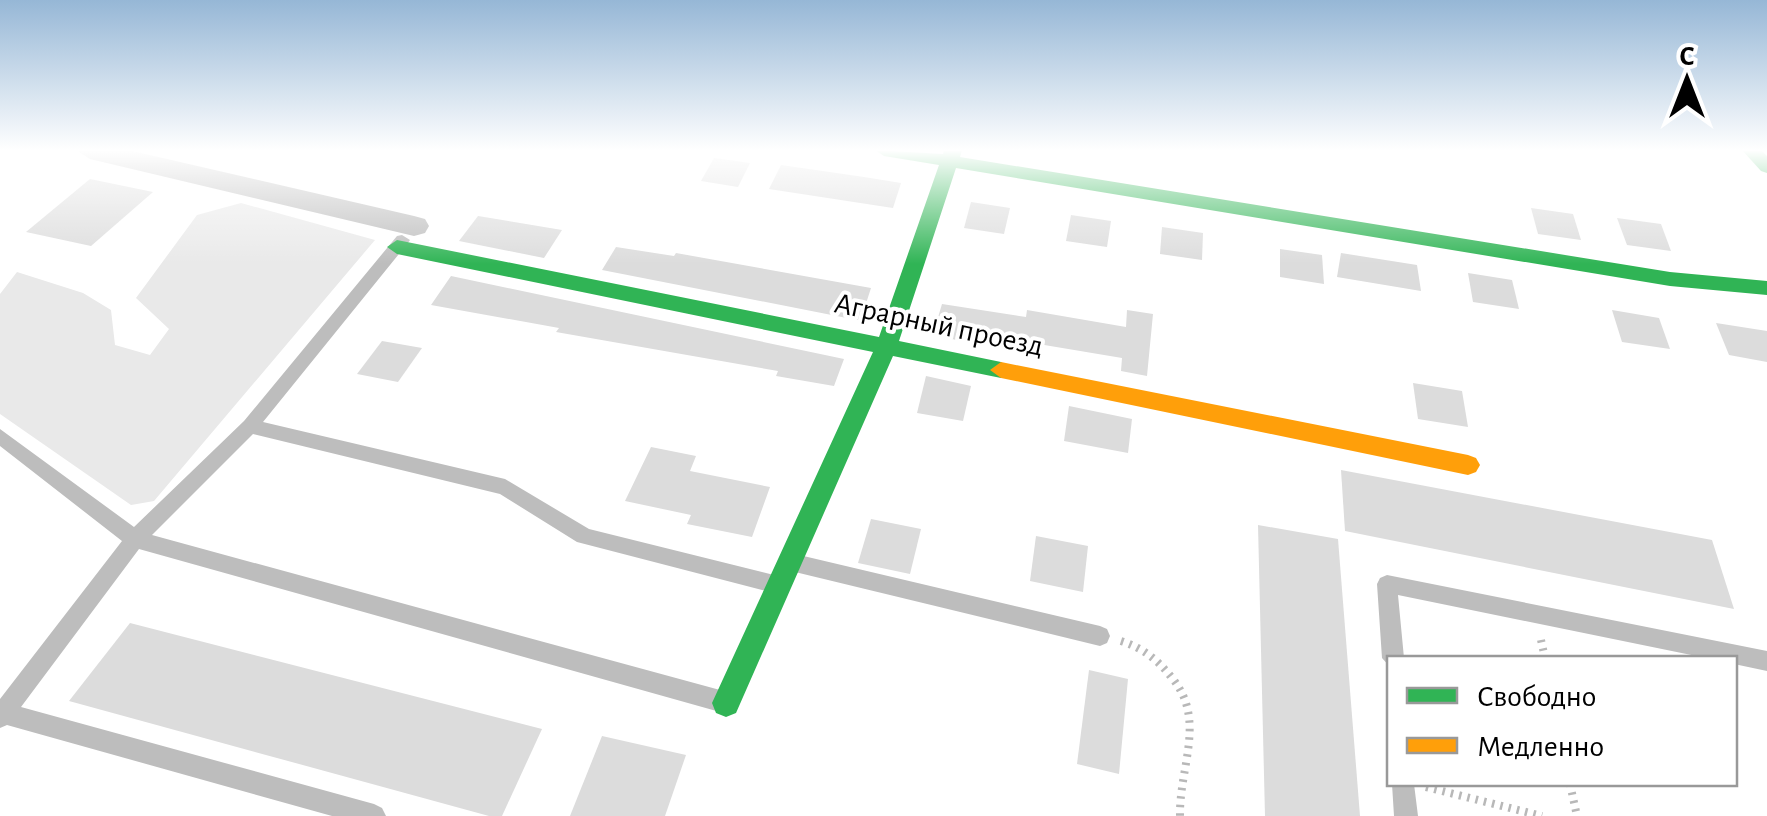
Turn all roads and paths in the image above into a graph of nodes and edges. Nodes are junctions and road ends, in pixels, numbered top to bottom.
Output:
1 (228, 188) edge
2 (940, 188) edge
3 (1139, 188) edge
4 (405, 237) junction
5 (1767, 288) edge
6 (887, 345) junction
7 (250, 426) junction
8 (0, 436) edge
9 (1468, 466) dead end
10 (135, 539) junction
11 (789, 562) junction
12 (779, 586) junction
13 (1100, 636) joint
14 (1393, 656) edge
15 (1767, 662) edge
16 (726, 702) joint
17 (1, 715) edge
18 (1407, 786) edge
19 (1415, 786) edge
20 (1570, 786) edge
21 (374, 816) edge
22 (1180, 816) edge
23 (1406, 816) edge
24 (1542, 816) edge
25 (1577, 816) edge

1 - 4 street
2 - 6 street
3 - 5 street
4 - 6 street, Аграрный проезд
4 - 7 lane
6 - 9 street, Аграрный проезд
6 - 11 street
7 - 10 lane
7 - 12 lane
8 - 10 lane
10 - 16 lane
10 - 17 lane
11 - 12 street
11 - 13 lane
12 - 16 street
13 - 22 path
14 - 15 lane
17 - 21 lane
18 - 23 lane
19 - 24 path
20 - 25 path

